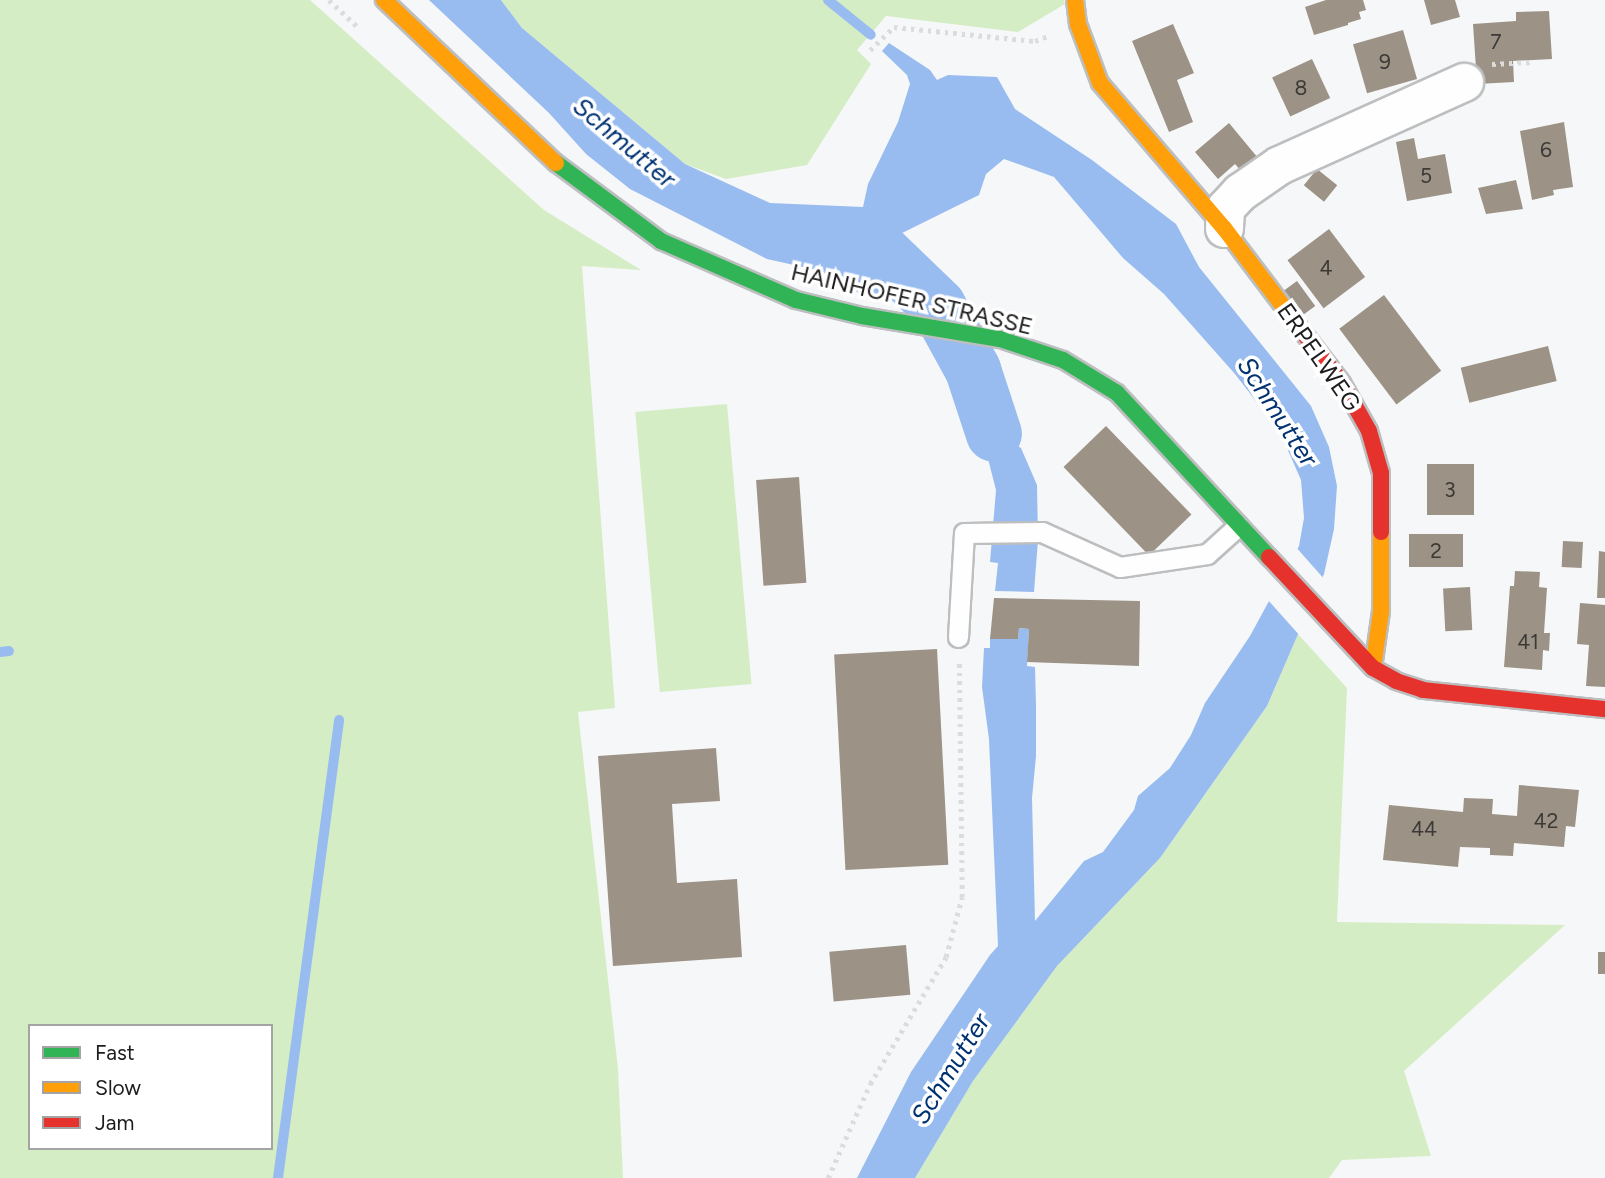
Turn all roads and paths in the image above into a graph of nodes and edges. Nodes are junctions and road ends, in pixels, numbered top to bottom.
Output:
1 (384, 0) edge
2 (1075, 0) edge
3 (1078, 24) junction
4 (870, 50) dead end
5 (1533, 62) dead end
6 (1475, 73) joint
7 (1224, 228) junction
8 (1244, 532) junction
9 (958, 637) joint
10 (1373, 668) junction
11 (1605, 709) edge
12 (828, 1178) edge

1 - 8 street, HAINHOFER STRASSE
2 - 3 street, ERPELWEG
3 - 4 path
3 - 7 street, ERPELWEG
5 - 6 path
6 - 7 street
7 - 10 street, ERPELWEG
8 - 9 lane
8 - 10 street, HAINHOFER STRASSE
9 - 12 path
10 - 11 street, HAINHOFER STRASSE

